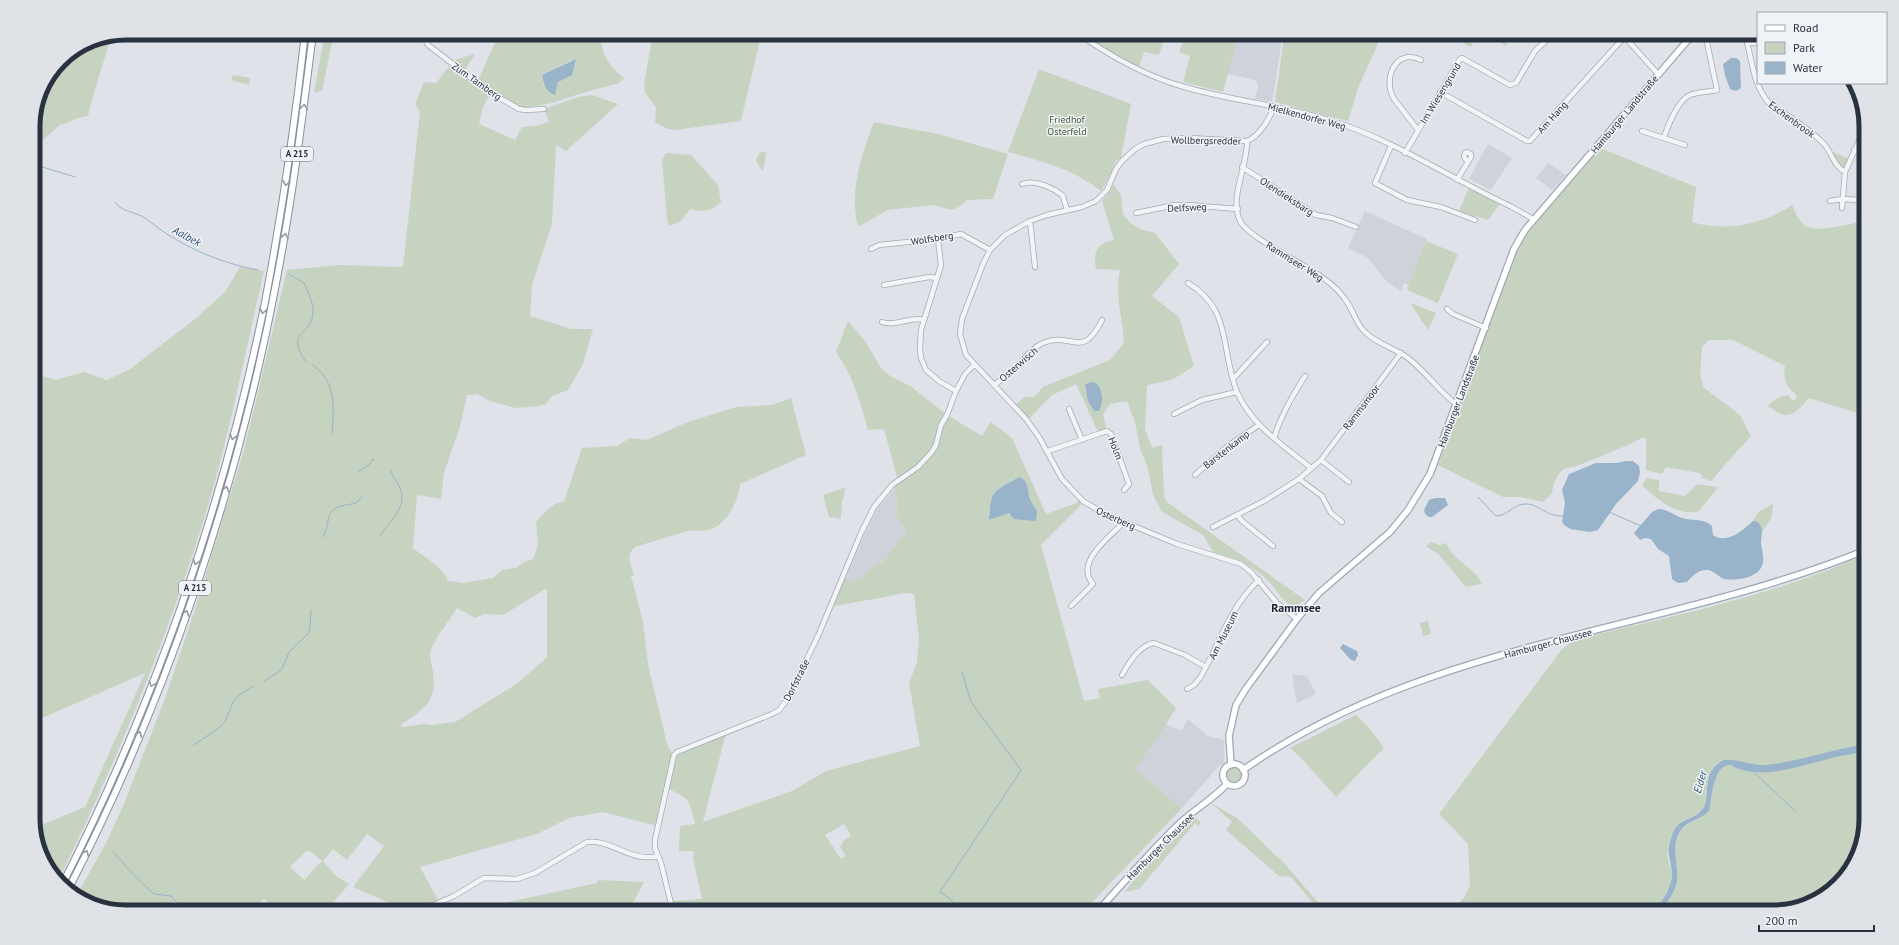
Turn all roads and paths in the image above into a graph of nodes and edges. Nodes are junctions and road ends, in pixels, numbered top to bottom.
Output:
1 (305, 40) edge
2 (312, 40) edge
3 (425, 40) edge
4 (1087, 40) edge
5 (1547, 40) edge
6 (1619, 40) edge
7 (1627, 40) edge
8 (1688, 40) edge
9 (1706, 40) edge
10 (1747, 40) edge
11 (1748, 43) junction
12 (1757, 43) edge
13 (1421, 60) dead end
14 (1658, 74) junction
15 (1440, 92) junction
16 (1273, 107) junction
17 (544, 110) dead end
18 (1418, 130) junction
19 (1642, 131) dead end
20 (1664, 137) junction
21 (1859, 140) edge
22 (1247, 141) junction
23 (1684, 145) dead end
24 (1391, 146) junction
25 (1854, 150) junction
26 (1859, 152) edge
27 (1405, 153) junction
28 (1467, 161) dead end
29 (1242, 167) junction
30 (1845, 172) junction
31 (1457, 180) junction
32 (1022, 184) dead end
33 (1842, 199) junction
34 (1859, 200) edge
35 (1830, 201) dead end
36 (1842, 208) dead end
37 (1238, 209) junction
38 (1067, 210) junction
39 (1136, 213) dead end
40 (1533, 219) junction
41 (1475, 220) dead end
42 (1030, 221) junction
43 (1356, 227) dead end
44 (938, 239) junction
45 (871, 249) dead end
46 (990, 250) junction
47 (1035, 267) dead end
48 (937, 278) junction
49 (1188, 283) dead end
50 (884, 285) dead end
51 (1447, 309) dead end
52 (924, 320) junction
53 (1102, 320) dead end
54 (882, 322) dead end
55 (1486, 328) junction
56 (1267, 342) dead end
57 (1401, 353) junction
58 (974, 365) junction
59 (1305, 376) dead end
60 (1234, 379) junction
61 (994, 385) junction
62 (956, 391) junction
63 (1237, 392) junction
64 (1456, 404) junction
65 (1069, 409) dead end
66 (1174, 414) dead end
67 (1259, 425) junction
68 (1274, 438) junction
69 (1082, 440) junction
70 (1048, 451) junction
71 (1322, 460) junction
72 (1311, 468) junction
73 (1195, 475) dead end
74 (1299, 479) junction
75 (1349, 482) dead end
76 (1124, 490) dead end
77 (1237, 515) junction
78 (1124, 522) junction
79 (1342, 522) dead end
80 (1213, 527) dead end
81 (1273, 546) dead end
82 (1859, 553) edge
83 (1259, 580) junction
84 (1071, 606) dead end
85 (1296, 619) junction
86 (1206, 666) junction
87 (1122, 675) dead end
88 (1187, 690) dead end
89 (1231, 765) junction
90 (1243, 770) junction
91 (1227, 784) junction
92 (658, 856) junction
93 (65, 880) edge
94 (70, 884) edge
95 (433, 905) edge
96 (671, 905) edge
97 (1104, 905) edge

1 -> 93 highway, A 215
94 -> 2 highway, A 215
3 - 17 street, Zum Tamberg
4 - 16 street, Mielkendorfer Weg
5 - 15 street, Im Wiesengrund
6 - 15 street, Am Hang
7 - 14 street
8 - 14 main road, Hamburger Landstraße
9 - 20 street
10 - 11 street, Eschenbrook
11 - 12 street
11 - 30 street, Eschenbrook
13 - 18 street
14 - 40 main road, Hamburger Landstraße
15 - 18 street, Im Wiesengrund
16 - 22 street
16 - 24 street, Mielkendorfer Weg
18 - 27 street, Im Wiesengrund
19 - 20 street
20 - 23 street
21 - 25 street
22 - 29 street, Rammseer Weg
22 - 38 street, Wollbergsredder
24 - 27 street, Mielkendorfer Weg
24 - 41 street
25 - 26 street
25 - 30 street
27 - 31 street, Mielkendorfer Weg
28 - 31 street
29 - 37 street, Rammseer Weg
29 - 43 street, Olendieksbarg
30 - 33 street
31 - 40 street, Mielkendorfer Weg
32 - 38 street
33 - 34 street
33 - 35 street
33 - 36 street
37 - 39 street, Delfsweg
37 - 57 street, Rammseer Weg
38 - 42 street, Wollbergsredder
40 - 55 main road, Hamburger Landstraße
42 - 46 street, Wollbergsredder
42 - 47 street
44 - 45 street, Wolfsberg
44 - 46 street, Wolfsberg
44 - 48 street
46 - 58 street, Wollbergsredder
48 - 50 street
48 - 52 street
49 - 60 street, Barstenkamp
51 - 55 street
52 - 54 street
52 - 62 street
53 - 61 street, Osterwisch
55 - 64 main road, Hamburger Landstraße
56 - 60 street
57 - 64 street, Rammseer Weg
57 - 71 street, Rammsmoor
58 - 61 street, Osterberg
58 - 62 street
59 - 68 street
60 - 63 street, Barstenkamp
61 - 70 street, Osterberg
62 - 92 street, Dorfstraße
63 - 66 street
63 - 67 street, Barstenkamp
64 - 85 main road, Hamburger Landstraße
65 - 69 street
67 - 68 street, Barstenkamp
67 - 73 street, Barstenkamp
68 - 72 street, Barstenkamp
69 - 70 street, Holm
69 - 76 street, Holm
70 - 78 street, Osterberg
71 - 72 street, Rammsmoor
71 - 75 street
72 - 74 street, Rammsmoor
74 - 77 street, Rammsmoor
74 - 79 street
77 - 80 street, Rammsmoor
77 - 81 street
78 - 83 street, Osterberg
78 - 84 street
82 - 90 main road, Hamburger Chaussee
83 - 85 street, Osterberg
83 - 86 street, Am Museum
85 - 89 main road, Hamburger Landstraße
86 - 87 street
86 - 88 street, Am Museum
89 - 90 main road
89 - 91 main road
90 - 91 main road
91 - 97 main road, Hamburger Chaussee
92 - 95 street
92 - 96 street, Dorfstraße

